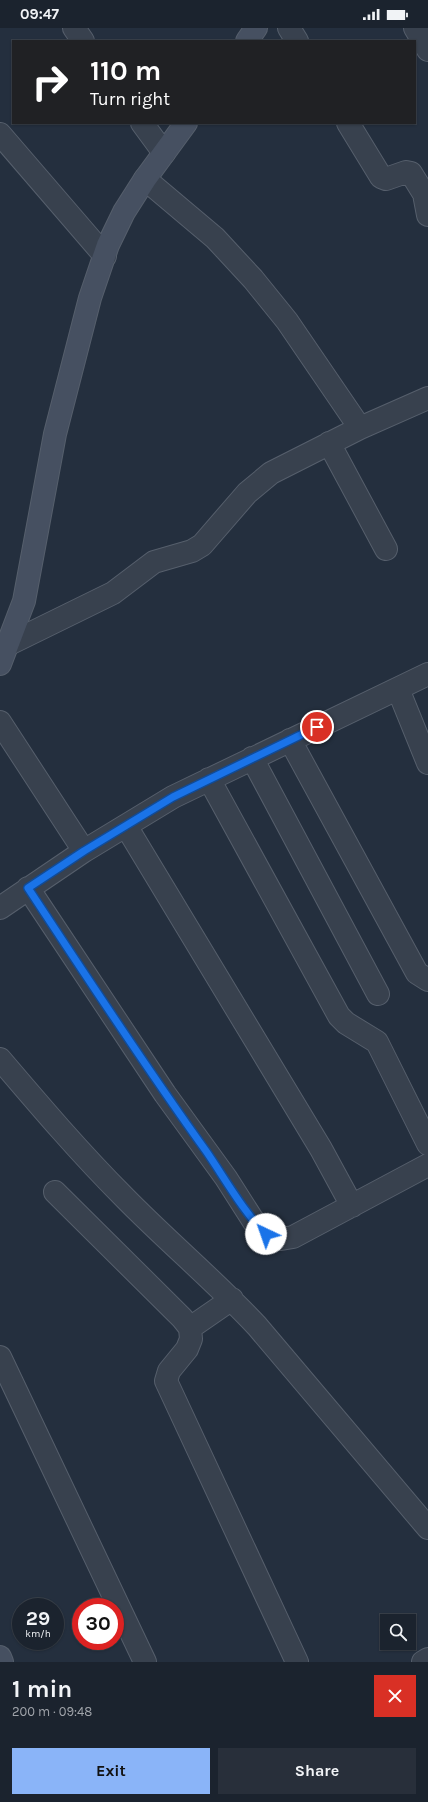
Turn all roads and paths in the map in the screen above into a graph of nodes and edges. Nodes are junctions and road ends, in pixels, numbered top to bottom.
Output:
1 (74, 28) edge
2 (256, 28) edge
3 (289, 28) edge
4 (415, 28) edge
5 (82, 40) edge
6 (248, 40) edge
7 (296, 40) edge
8 (428, 50) edge
9 (143, 124) edge
10 (185, 124) edge
11 (349, 124) edge
12 (0, 134) edge
13 (164, 153) junction
14 (145, 179) junction
15 (428, 215) edge
16 (105, 256) junction
17 (428, 398) edge
18 (360, 428) junction
19 (329, 443) junction
20 (386, 549) dead end
21 (8, 644) junction
22 (0, 664) edge
23 (428, 674) edge
24 (398, 689) junction
25 (0, 722) edge
26 (290, 740) junction
27 (252, 758) junction
28 (428, 763) edge
29 (209, 779) junction
30 (126, 826) junction
31 (84, 851) junction
32 (28, 888) junction
33 (0, 908) edge
34 (428, 980) edge
35 (378, 994) dead end
36 (0, 1059) edge
37 (428, 1144) edge
38 (428, 1165) edge
39 (55, 1192) dead end
40 (352, 1206) junction
41 (232, 1299) junction
42 (190, 1328) junction
43 (0, 1357) edge
44 (428, 1528) edge
45 (0, 1657) edge
46 (428, 1659) edge
47 (2, 1662) edge
48 (146, 1662) edge
49 (297, 1662) edge
50 (423, 1662) edge

1 - 5 street
2 - 6 street
3 - 7 street
4 - 8 street
9 - 13 street
10 - 13 street
11 - 15 street
12 - 16 street
13 - 14 street
14 - 16 street
14 - 18 street
16 - 21 street
17 - 18 street
18 - 19 street
19 - 20 street
19 - 21 street
21 - 22 street
23 - 24 street
24 - 26 street
24 - 28 street
25 - 31 street
26 - 27 street
26 - 34 street
27 - 29 street
27 - 35 street
29 - 30 street
29 - 37 street
30 - 31 street
30 - 40 street
31 - 32 street
32 - 33 street
32 - 40 street
36 - 41 street
38 - 40 street
39 - 42 street
41 - 42 street
41 - 44 street
42 - 49 street
43 - 48 street
45 - 47 street
46 - 50 street

